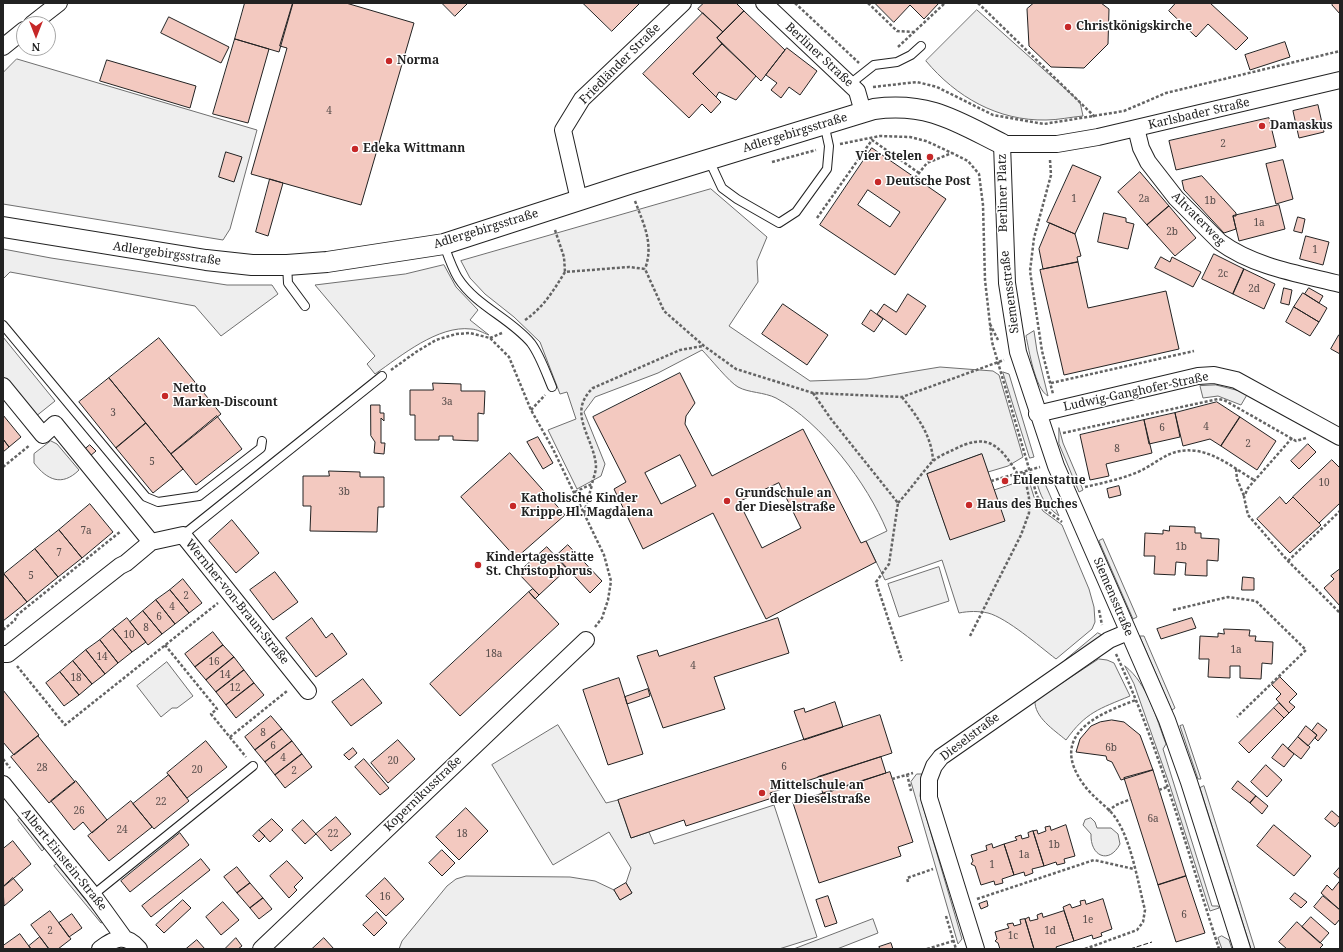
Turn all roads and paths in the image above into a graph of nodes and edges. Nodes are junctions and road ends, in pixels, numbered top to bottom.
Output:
1 (59, 3) edge
2 (683, 3) edge
3 (764, 3) edge
4 (795, 3) edge
5 (868, 3) edge
6 (945, 3) edge
7 (978, 3) edge
8 (42, 16) edge
9 (913, 32) junction
10 (16, 37) edge
11 (921, 46) dead end
12 (3, 48) edge
13 (1340, 51) edge
14 (883, 64) junction
15 (867, 71) junction
16 (1340, 80) edge
17 (850, 84) junction
18 (877, 86) dead end
19 (934, 111) joint
20 (863, 112) junction
21 (1095, 117) junction
22 (824, 123) junction
23 (1136, 128) junction
24 (1002, 144) junction
25 (1052, 144) junction
26 (829, 146) junction
27 (952, 153) junction
28 (709, 159) junction
29 (771, 162) dead end
30 (920, 173) junction
31 (915, 178) dead end
32 (629, 184) junction
33 (579, 200) junction
34 (818, 218) dead end
35 (3, 227) edge
36 (555, 230) dead end
37 (1004, 241) joint
38 (444, 244) junction
39 (287, 265) junction
40 (645, 269) junction
41 (564, 272) junction
42 (1340, 284) edge
43 (305, 306) dead end
44 (3, 325) edge
45 (515, 327) junction
46 (490, 338) junction
47 (704, 346) junction
48 (1194, 351) dead end
49 (1018, 352) junction
50 (997, 363) junction
51 (382, 376) joint
52 (1050, 383) junction
53 (3, 386) edge
54 (552, 387) joint
55 (813, 393) junction
56 (902, 397) junction
57 (1057, 409) junction
58 (531, 410) junction
59 (1038, 414) junction
60 (1063, 433) dead end
61 (42, 435) junction
62 (1309, 437) dead end
63 (1292, 438) junction
64 (1340, 438) edge
65 (262, 441) dead end
66 (933, 461) junction
67 (1041, 466) dead end
68 (3, 467) edge
69 (1236, 469) junction
70 (1030, 470) junction
71 (1024, 472) junction
72 (1017, 473) junction
73 (1254, 480) junction
74 (991, 481) dead end
75 (592, 484) junction
76 (1085, 487) dead end
77 (575, 492) junction
78 (1244, 497) junction
79 (898, 503) junction
80 (1340, 511) edge
81 (584, 513) junction
82 (134, 520) junction
83 (1066, 524) dead end
84 (182, 535) junction
85 (151, 542) junction
86 (1288, 561) junction
87 (230, 593) junction
88 (1099, 606) dead end
89 (1173, 610) dead end
90 (1340, 613) edge
91 (3, 630) edge
92 (1128, 632) junction
93 (970, 636) dead end
94 (586, 640) joint
95 (1109, 640) junction
96 (165, 645) junction
97 (6, 654) edge
98 (902, 661) dead end
99 (304, 686) joint
100 (1136, 700) junction
101 (1237, 716) dead end
102 (230, 737) junction
103 (253, 766) joint
104 (3, 784) edge
105 (1167, 787) junction
106 (1159, 790) dead end
107 (1131, 799) dead end
108 (1108, 811) junction
109 (933, 869) dead end
110 (1134, 869) junction
111 (908, 882) dead end
112 (93, 895) junction
113 (962, 904) junction
114 (124, 938) junction
115 (953, 940) dead end
116 (973, 948) edge
117 (100, 949) edge
118 (139, 949) edge
119 (261, 949) edge
120 (927, 949) edge
121 (1085, 949) edge
122 (1219, 949) edge
123 (1242, 949) edge

1 - 8 street
2 - 33 street, Friedländer Straße
3 - 17 street, Berliner Straße
4 - 15 path
5 - 9 path
6 - 9 path
7 - 21 path
9 - 14 path
10 - 12 street
11 - 14 lane
13 - 21 path
14 - 15 lane
15 - 17 lane
15 - 18 path
16 - 23 street, Karlsbader Straße
17 - 20 street, Berliner Straße
19 - 20 street, Adlergebirgsstraße
19 - 24 street, Berliner Platz
20 - 22 street, Adlergebirgsstraße
21 - 25 path
22 - 26 lane
22 - 28 street, Adlergebirgsstraße
23 - 25 street, Karlsbader Straße
23 - 42 street, Altvaterweg
24 - 25 street, Berliner Platz
24 - 37 street, Berliner Platz
25 - 52 path
26 - 27 path
26 - 28 lane
26 - 29 path
27 - 30 path
27 - 50 path
28 - 32 street, Adlergebirgsstraße
30 - 31 path
30 - 34 path
32 - 33 street, Adlergebirgsstraße
32 - 40 path
33 - 38 street, Adlergebirgsstraße
35 - 39 street, Adlergebirgsstraße
36 - 41 path
37 - 49 street, Siemensstraße
38 - 39 street, Adlergebirgsstraße
38 - 45 lane
39 - 43 lane
40 - 41 path
40 - 47 path
41 - 45 path
44 - 65 lane
45 - 46 path
45 - 54 lane
46 - 51 path
46 - 58 path
47 - 55 path
47 - 75 path
48 - 52 path
49 - 50 path
49 - 59 street, Siemensstraße
50 - 56 path
50 - 70 path
51 - 84 lane
52 - 57 path
53 - 61 street
54 - 58 path
55 - 56 path
55 - 79 path
56 - 66 path
57 - 59 street, Ludwig-Ganghofer-Straße
57 - 64 street, Ludwig-Ganghofer-Straße
58 - 77 path
59 - 92 street, Siemensstraße
60 - 63 path
61 - 68 path
61 - 82 street
62 - 63 path
63 - 73 path
66 - 72 path
66 - 79 path
67 - 70 path
69 - 73 path
69 - 76 path
69 - 78 path
70 - 71 path
70 - 83 path
71 - 72 path
71 - 93 path
72 - 74 path
73 - 78 path
75 - 77 path
75 - 81 path
77 - 81 path
78 - 86 path
79 - 98 path
80 - 86 path
81 - 94 path
82 - 85 street
82 - 91 path
84 - 85 street, Wernher-von-Braun-Straße
84 - 87 street, Wernher-von-Braun-Straße
85 - 97 street, Wernher-von-Braun-Straße
86 - 90 path
87 - 96 path
87 - 99 street, Wernher-von-Braun-Straße
88 - 95 path
89 - 101 path
92 - 95 street, Dieselstraße
92 - 123 street, Siemensstraße
94 - 119 street, Kopernikusstraße
95 - 100 path
95 - 113 street, Dieselstraße
96 - 97 path
96 - 102 path
99 - 102 path
100 - 105 path
100 - 108 path
102 - 103 path
103 - 112 lane
104 - 112 street, Albert-Einstein-Straße
105 - 106 path
105 - 122 path
107 - 108 path
108 - 110 path
109 - 111 path
110 - 113 path
110 - 121 path
112 - 114 street, Albert-Einstein-Straße
113 - 116 street, Dieselstraße
114 - 117 street
114 - 118 street
115 - 120 path

